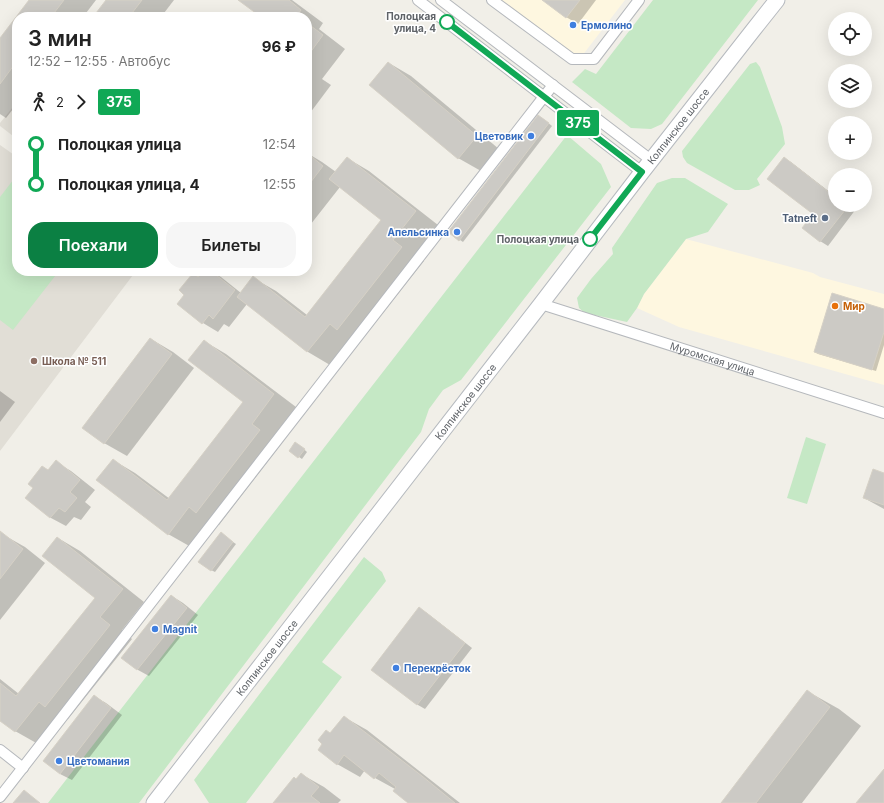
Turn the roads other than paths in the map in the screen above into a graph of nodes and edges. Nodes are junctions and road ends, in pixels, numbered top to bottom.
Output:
1 (418, 0) edge
2 (441, 0) edge
3 (492, 0) edge
4 (639, 0) edge
5 (777, 0) edge
6 (553, 85) junction
7 (544, 97) junction
8 (651, 160) junction
9 (642, 172) junction
10 (541, 304) junction
11 (884, 413) edge
12 (0, 750) edge
13 (23, 768) junction
14 (0, 797) edge
15 (154, 803) edge

1 - 7 street
2 - 6 street
3 - 4 street
5 - 8 main road, Колпинское шоссе
6 - 7 street
6 - 8 street
7 - 9 street
7 - 13 street
8 - 9 main road, Колпинское шоссе
9 - 10 main road, Колпинское шоссе
10 - 11 street, Муромская улица
10 - 15 main road, Колпинское шоссе
12 - 13 street
13 - 14 street

